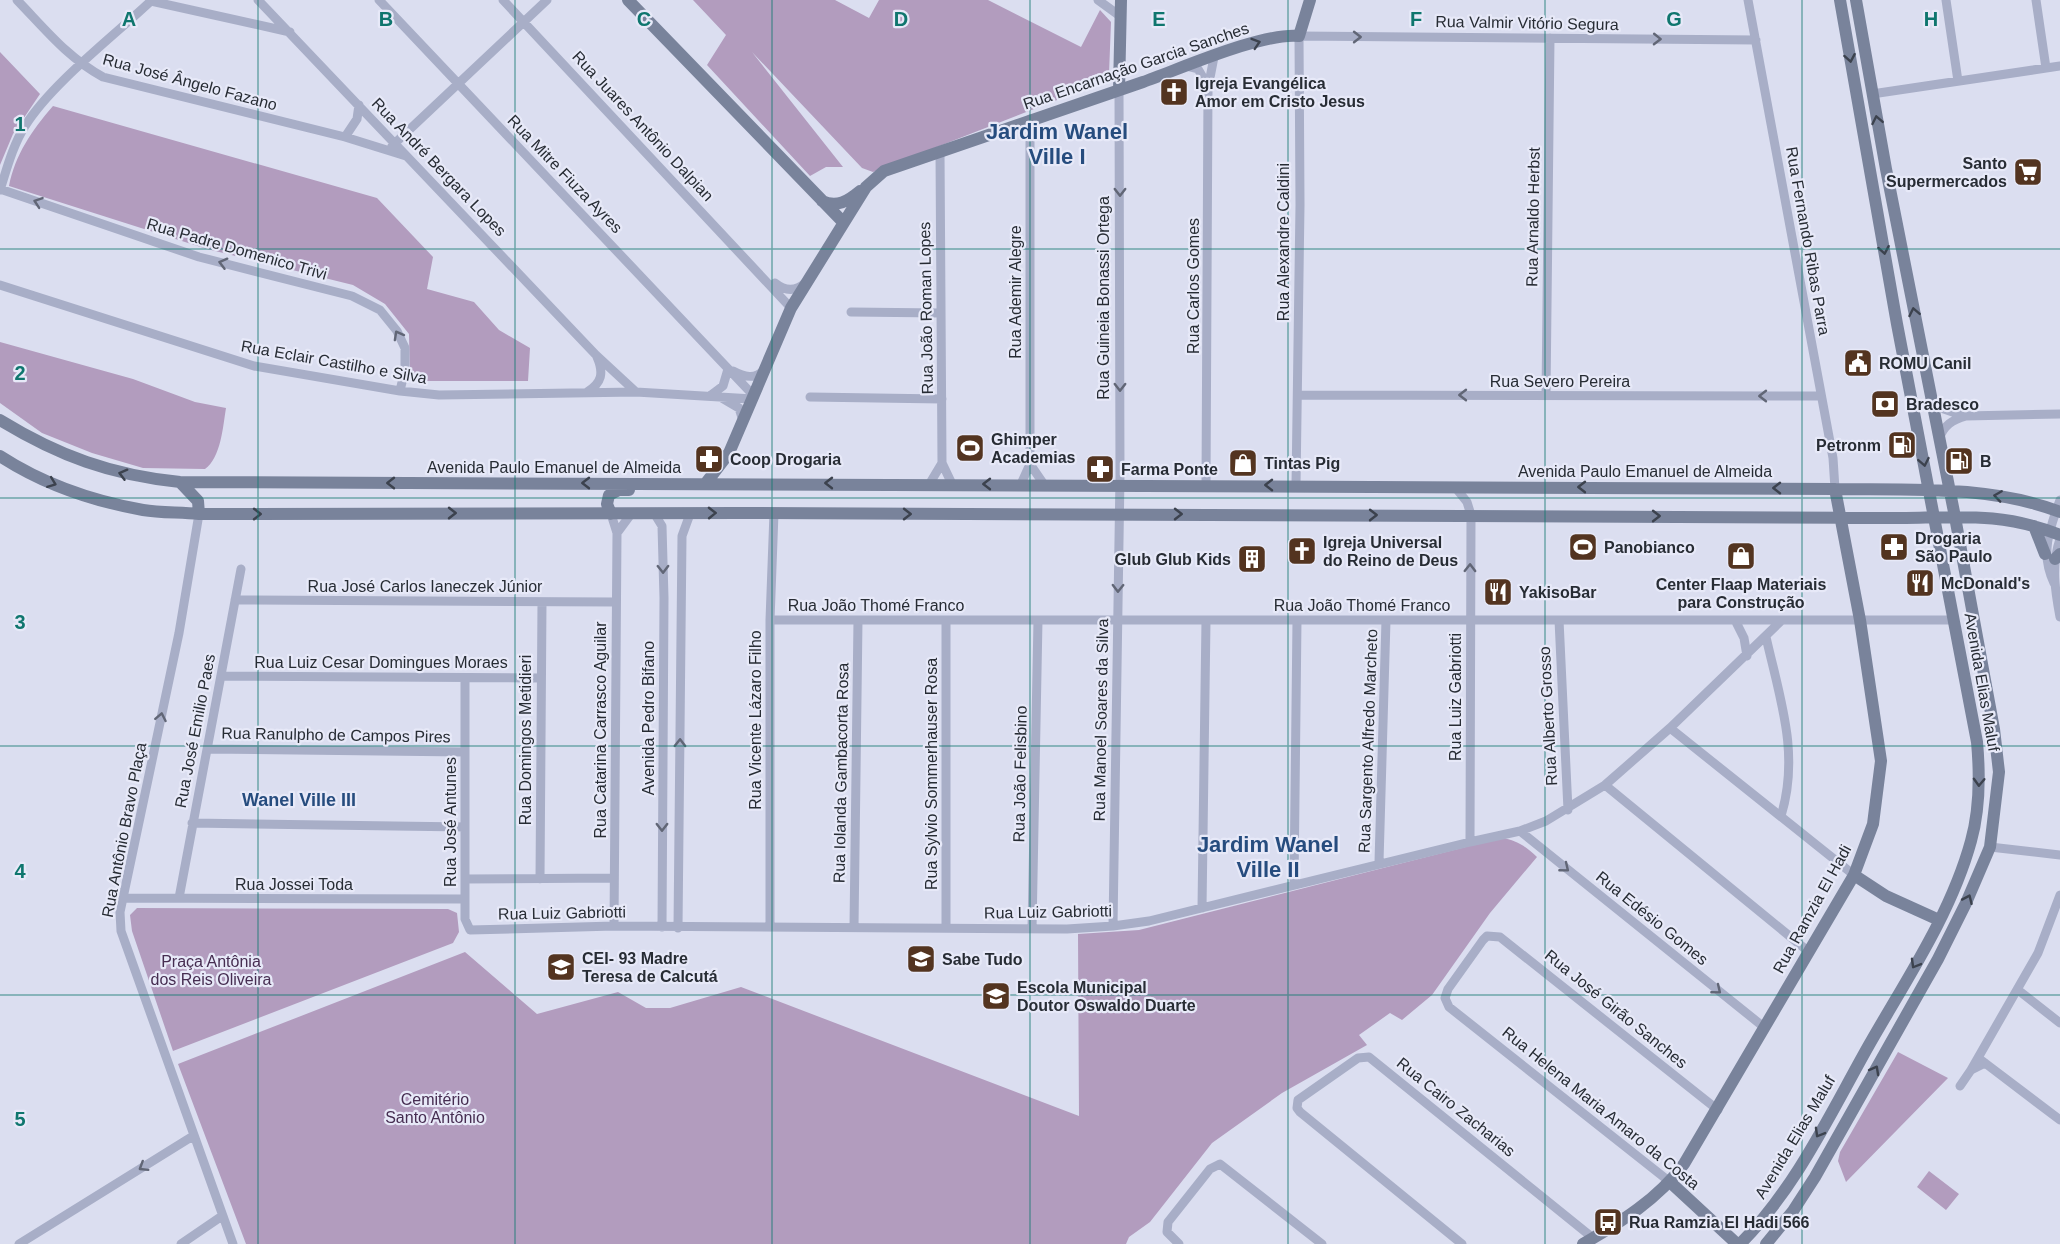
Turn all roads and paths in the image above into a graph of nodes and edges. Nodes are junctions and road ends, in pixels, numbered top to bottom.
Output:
1 (19, 0) edge
2 (178, 0) edge
3 (258, 0) edge
4 (379, 0) edge
5 (503, 0) edge
6 (547, 0) edge
7 (628, 0) edge
8 (1098, 0) edge
9 (1121, 0) edge
10 (1310, 0) edge
11 (1748, 0) edge
12 (1840, 0) edge
13 (1856, 0) edge
14 (1946, 0) edge
15 (2036, 0) edge
16 (151, 1) edge
17 (187, 9) junction
18 (1120, 16) junction
19 (523, 21) junction
20 (290, 32) junction
21 (1299, 36) junction
22 (1550, 38) junction
23 (1756, 40) junction
24 (1120, 57) junction
25 (1214, 57) junction
26 (82, 66) junction
27 (1186, 66) junction
28 (2060, 66) edge
29 (2046, 68) junction
30 (1145, 81) junction
31 (1958, 81) junction
32 (459, 84) junction
33 (1208, 88) junction
34 (1119, 90) junction
35 (1872, 94) junction
36 (1092, 99) junction
37 (359, 105) junction
38 (1119, 112) junction
39 (1030, 119) junction
40 (345, 137) junction
41 (396, 143) junction
42 (377, 146) junction
43 (939, 152) junction
44 (410, 158) junction
45 (866, 187) junction
46 (0, 189) edge
47 (820, 200) junction
48 (843, 222) junction
49 (761, 273) junction
50 (806, 282) junction
51 (0, 285) edge
52 (783, 289) junction
53 (794, 303) junction
54 (851, 312) dead end
55 (941, 313) junction
56 (1897, 324) junction
57 (596, 355) junction
58 (767, 366) junction
59 (728, 369) junction
60 (1926, 369) junction
61 (603, 372) junction
62 (620, 378) junction
63 (400, 391) junction
64 (586, 392) junction
65 (612, 392) junction
66 (636, 392) junction
67 (1298, 394) junction
68 (711, 395) junction
69 (1546, 395) junction
70 (1821, 396) junction
71 (754, 397) junction
72 (810, 397) dead end
73 (1931, 397) junction
74 (942, 399) junction
75 (2060, 414) edge
76 (1966, 416) junction
77 (0, 420) edge
78 (742, 423) junction
79 (1939, 440) junction
80 (729, 453) junction
81 (0, 456) edge
82 (942, 463) junction
83 (1030, 464) junction
84 (180, 482) junction
85 (687, 483) junction
86 (706, 483) junction
87 (743, 483) junction
88 (930, 483) junction
89 (1043, 483) junction
90 (952, 484) junction
91 (1021, 484) junction
92 (1120, 484) junction
93 (1206, 485) junction
94 (1296, 485) junction
95 (1454, 486) junction
96 (1835, 489) junction
97 (1930, 491) junction
98 (1950, 492) junction
99 (2056, 505) edge
100 (654, 513) junction
101 (774, 513) junction
102 (199, 514) junction
103 (611, 514) junction
104 (631, 514) junction
105 (690, 514) junction
106 (1120, 514) junction
107 (1471, 515) junction
108 (1840, 517) junction
109 (1936, 517) junction
110 (1955, 517) junction
111 (2034, 526) junction
112 (617, 533) junction
113 (2056, 535) edge
114 (2053, 556) edge
115 (242, 569) dead end
116 (664, 598) junction
117 (681, 598) junction
118 (235, 600) junction
119 (542, 602) junction
120 (615, 602) junction
121 (2060, 617) edge
122 (770, 620) junction
123 (858, 620) junction
124 (946, 620) junction
125 (1038, 620) junction
126 (1118, 620) junction
127 (1206, 620) junction
128 (1297, 620) junction
129 (1386, 620) junction
130 (1470, 620) junction
131 (1559, 620) junction
132 (1735, 620) junction
133 (1782, 620) junction
134 (1860, 620) junction
135 (1954, 620) junction
136 (1766, 637) junction
137 (1747, 656) junction
138 (221, 676) junction
139 (465, 678) junction
140 (540, 678) junction
141 (1670, 728) junction
142 (207, 749) junction
143 (464, 752) junction
144 (1605, 785) junction
145 (1568, 810) junction
146 (1781, 816) junction
147 (192, 823) junction
148 (465, 828) junction
149 (1520, 831) junction
150 (1470, 842) junction
151 (1990, 847) junction
152 (2060, 855) edge
153 (1379, 862) junction
154 (1854, 875) junction
155 (614, 878) junction
156 (466, 879) junction
157 (540, 879) junction
158 (1294, 884) junction
159 (2060, 895) edge
160 (124, 898) junction
161 (179, 898) junction
162 (465, 899) junction
163 (1202, 908) junction
164 (1939, 920) junction
165 (2056, 925) edge
166 (614, 926) junction
167 (1113, 926) junction
168 (662, 927) junction
169 (678, 927) junction
170 (770, 927) junction
171 (854, 927) junction
172 (945, 928) junction
173 (1032, 929) junction
174 (470, 930) joint
175 (1809, 952) junction
176 (1903, 985) junction
177 (2018, 990) junction
178 (1918, 993) junction
179 (1445, 998) joint
180 (2060, 1023) edge
181 (1765, 1028) junction
182 (1982, 1060) junction
183 (1960, 1086) dead end
184 (1718, 1110) junction
185 (2060, 1120) edge
186 (193, 1136) junction
187 (1671, 1182) junction
188 (222, 1216) junction
189 (1588, 1241) edge
190 (19, 1244) edge
191 (181, 1244) edge
192 (232, 1244) edge
193 (1179, 1244) edge
194 (1322, 1244) edge
195 (1462, 1244) edge
196 (1739, 1244) edge
197 (1766, 1244) edge

1 - 26 street, Rua José Ângelo Fazano
2 - 17 street
3 - 20 street, Rua André Bergara Lopes
4 - 32 street, Rua Mitre Fiuza Ayres
5 - 19 street, Rua Juares Antônio Dalpian
6 - 19 street
7 - 47 main road
8 - 18 street
9 - 18 main road, Rua Guineia Bonassi Ortega
10 - 21 main road, Rua Alexandre Caldini
11 - 23 street, Rua Fernando Ribas Parra
12 -> 56 main road, Avenida Elias Maluf
13 - 35 main road, Avenida Elias Maluf
14 - 31 street
15 - 29 street
16 - 17 street
16 - 26 street
17 - 20 street
18 - 24 main road, Rua Guineia Bonassi Ortega
19 - 32 street
19 - 49 street, Rua Juares Antônio Dalpian
20 - 37 street, Rua André Bergara Lopes
21 -> 22 street, Rua Valmir Vitório Segura
25 -> 21 main road, Rua Encarnação Garcia Sanches
21 - 67 street, Rua Alexandre Caldini
22 -> 23 street, Rua Valmir Vitório Segura
22 - 69 street, Rua Arnaldo Herbst
23 - 70 street, Rua Fernando Ribas Parra
24 - 30 main road
24 - 34 main road, Rua Guineia Bonassi Ortega
25 - 27 main road, Rua Encarnação Garcia Sanches
25 - 33 street, Rua Carlos Gomes
26 - 40 street, Rua José Ângelo Fazano
26 - 46 street
27 - 30 main road, Rua Encarnação Garcia Sanches
27 - 33 street
28 - 29 street
29 - 31 street
30 - 34 main road, Rua Encarnação Garcia Sanches
31 - 35 street
32 - 41 street
32 - 59 street, Rua Mitre Fiuza Ayres
33 - 93 street, Rua Carlos Gomes
34 - 36 main road, Rua Encarnação Garcia Sanches
34 - 38 street, Rua Guineia Bonassi Ortega
60 -> 35 main road, Avenida Elias Maluf
36 - 38 street
36 - 39 main road, Rua Encarnação Garcia Sanches
37 - 40 street
37 - 41 street, Rua André Bergara Lopes
38 -> 92 street, Rua Guineia Bonassi Ortega
39 - 43 main road, Rua Encarnação Garcia Sanches
39 - 83 street, Rua Ademir Alegre
40 - 42 street, Rua José Ângelo Fazano
41 - 42 street, Rua José Ângelo Fazano
41 - 44 street, Rua André Bergara Lopes
42 - 44 street, Rua José Ângelo Fazano
43 - 45 main road, Rua Encarnação Garcia Sanches
43 - 55 street, Rua João Roman Lopes
44 - 57 street, Rua André Bergara Lopes
45 - 47 main road
45 - 48 main road, Rua Encarnação Garcia Sanches
63 -> 46 street, Rua Padre Domenico Trivi
47 - 48 main road
48 - 50 main road, Rua Encarnação Garcia Sanches
49 - 52 street, Rua Juares Antônio Dalpian
49 - 53 street, Rua Juares Antônio Dalpian
50 - 52 street
50 - 53 main road, Rua Encarnação Garcia Sanches
51 - 63 street, Rua Eclair Castilho e Silva
52 - 53 street, Rua Juares Antônio Dalpian
53 - 58 main road, Rua Encarnação Garcia Sanches
54 - 55 street
55 - 74 street, Rua João Roman Lopes
56 - 60 main road
56 -> 97 main road, Avenida Elias Maluf
57 - 61 street, Rua André Bergara Lopes
57 - 62 street, Rua André Bergara Lopes
58 - 59 street
58 - 71 main road, Rua Encarnação Garcia Sanches
59 - 68 street
59 - 71 street, Rua Mitre Fiuza Ayres
60 - 73 main road, Avenida Elias Maluf
61 - 64 street
61 - 65 street, Rua André Bergara Lopes
62 - 65 street
62 - 66 street, Rua André Bergara Lopes
63 - 64 street, Rua Eclair Castilho e Silva
64 - 65 street, Rua Eclair Castilho e Silva
65 - 66 street, Rua Eclair Castilho e Silva
66 - 68 street, Rua Eclair Castilho e Silva
69 -> 67 street, Rua Severo Pereira
67 - 94 street, Rua Alexandre Caldini
68 - 71 street, Rua Eclair Castilho e Silva
68 - 78 street, Rua Eclair Castilho e Silva
70 -> 69 street, Rua Severo Pereira
70 - 96 street, Rua Fernando Ribas Parra
71 - 78 main road, Rua Encarnação Garcia Sanches
72 - 74 street
73 - 76 street
73 - 79 main road, Avenida Elias Maluf
74 - 82 street, Rua João Roman Lopes
75 - 76 street
76 - 79 street
84 -> 77 main road, Avenida Paulo Emanuel de Almeida
78 - 80 main road, Rua Encarnação Garcia Sanches
79 - 98 main road, Avenida Elias Maluf
80 - 86 main road, Rua Encarnação Garcia Sanches
80 - 87 main road
81 -> 102 main road
82 - 88 street
82 - 90 street, Rua João Roman Lopes
83 - 89 street
83 - 91 street, Rua Ademir Alegre
85 -> 84 main road, Avenida Paulo Emanuel de Almeida
84 - 102 main road
85 - 86 main road, Avenida Paulo Emanuel de Almeida
85 - 103 main road
86 - 87 main road, Avenida Paulo Emanuel de Almeida
88 -> 87 main road, Avenida Paulo Emanuel de Almeida
88 - 90 main road, Avenida Paulo Emanuel de Almeida
89 - 91 main road, Avenida Paulo Emanuel de Almeida
89 - 92 main road, Avenida Paulo Emanuel de Almeida
91 -> 90 main road, Avenida Paulo Emanuel de Almeida
92 - 93 main road, Avenida Paulo Emanuel de Almeida
92 - 106 street
94 -> 93 main road, Avenida Paulo Emanuel de Almeida
94 - 95 main road, Avenida Paulo Emanuel de Almeida
96 -> 95 main road, Avenida Paulo Emanuel de Almeida
95 - 107 street
96 - 97 main road, Avenida Paulo Emanuel de Almeida
96 - 108 main road
97 - 98 main road, Avenida Paulo Emanuel de Almeida
97 - 109 main road, Avenida Elias Maluf
99 -> 98 main road, Avenida Paulo Emanuel de Almeida
98 - 110 main road, Avenida Elias Maluf
99 - 113 street
100 - 104 main road
100 - 105 main road
100 -> 116 street, Avenida Pedro Bifano
105 -> 101 main road
101 -> 106 main road
101 - 122 street, Rua Vicente Lázaro Filho
102 -> 103 main road
160 -> 102 street, Rua Antônio Bravo Plaça
103 - 104 main road
103 - 112 street, Rua Catarina Carrasco Aguilar
104 - 112 street
105 - 117 street, Avenida Pedro Bifano
106 -> 107 main road
106 -> 126 street, Rua Manoel Soares da Silva
107 -> 108 main road
130 -> 107 street, Rua Luiz Gabriotti
108 - 109 main road
108 - 134 main road, Rua Ramzia El Hadi
109 - 110 main road
109 - 135 main road, Avenida Elias Maluf
110 - 111 main road
110 - 151 main road, Avenida Elias Maluf
111 - 113 main road
111 - 114 main road
112 - 120 street, Rua Catarina Carrasco Aguilar
113 - 114 street
114 - 121 street
115 - 118 street, Rua José Emilio Paes
116 - 117 street
116 -> 168 street, Avenida Pedro Bifano
169 -> 117 street, Avenida Pedro Bifano
118 - 119 street, Rua José Carlos Ianeczek Júnior
118 - 138 street, Rua José Emilio Paes
119 - 120 street, Rua José Carlos Ianeczek Júnior
119 - 140 street, Rua Domingos Metidieri
120 - 155 street, Rua Catarina Carrasco Aguilar
122 - 123 street, Rua João Thomé Franco
122 - 170 street, Rua Vicente Lázaro Filho
123 - 124 street, Rua João Thomé Franco
123 - 171 street, Rua Iolanda Gambacorta Rosa
124 - 125 street, Rua João Thomé Franco
124 - 172 street, Rua Sylvio Sommerhauser Rosa
125 - 126 street, Rua João Thomé Franco
125 - 173 street, Rua João Felisbino
126 - 127 street, Rua João Thomé Franco
126 - 167 street, Rua Manoel Soares da Silva
127 - 128 street, Rua João Thomé Franco
127 - 163 street
128 - 129 street, Rua João Thomé Franco
128 - 158 street
129 - 130 street, Rua João Thomé Franco
129 - 153 street, Rua Sargento Alfredo Marcheto
130 - 131 street, Rua João Thomé Franco
130 - 150 street, Rua Luiz Gabriotti
131 - 132 street, Rua João Thomé Franco
131 - 145 street, Rua Alberto Grosso
132 - 133 street, Rua João Thomé Franco
132 - 137 street
133 - 134 street, Rua João Thomé Franco
133 - 136 street
134 - 135 street, Rua João Thomé Franco
134 - 154 main road, Rua Ramzia El Hadi
135 -> 164 main road, Avenida Elias Maluf
136 - 137 street
136 - 146 street
137 - 141 street
138 - 139 street, Rua Luiz Cesar Domingues Moraes
138 - 142 street, Rua José Emilio Paes
139 - 140 street, Rua Luiz Cesar Domingues Moraes
139 - 143 street, Rua José Antunes
140 - 157 street, Rua Domingos Metidieri
141 - 144 street
141 - 146 street
142 - 143 street, Rua Ranulpho de Campos Pires
142 - 147 street, Rua José Emilio Paes
143 - 148 street, Rua José Antunes
144 - 145 street
144 - 175 street
145 - 149 street
146 - 154 street
147 - 148 street
147 - 161 street, Rua José Emilio Paes
148 - 156 street, Rua José Antunes
149 - 150 street
149 -> 181 street, Rua Edésio Gomes
150 - 153 street, Rua Luiz Gabriotti
151 - 152 street
178 -> 151 main road, Avenida Elias Maluf
153 - 158 street, Rua Luiz Gabriotti
154 - 164 main road
154 - 175 main road, Rua Ramzia El Hadi
155 - 157 street
155 - 166 street, Rua Catarina Carrasco Aguilar
156 - 157 street
156 - 162 street, Rua José Antunes
158 - 163 street, Rua Luiz Gabriotti
159 - 165 street
160 - 161 street, Rua Jossei Toda
160 - 186 street, Rua Antônio Bravo Plaça
161 - 162 street, Rua Jossei Toda
162 - 174 street, Rua José Antunes
163 - 167 street, Rua Luiz Gabriotti
164 -> 176 main road, Avenida Elias Maluf
165 - 177 street
166 - 168 street, Rua Luiz Gabriotti
166 - 174 street, Rua Luiz Gabriotti
167 - 173 street, Rua Luiz Gabriotti
168 - 169 street, Rua Luiz Gabriotti
169 - 170 street, Rua Luiz Gabriotti
170 - 171 street, Rua Luiz Gabriotti
171 - 172 street, Rua Luiz Gabriotti
172 - 173 street, Rua Luiz Gabriotti
175 - 181 main road, Rua Ramzia El Hadi
176 - 178 main road
176 -> 196 main road, Avenida Elias Maluf
177 - 180 street
177 - 182 street
197 -> 178 main road, Avenida Elias Maluf
179 - 184 street, Rua José Girão Sanches
179 - 187 street, Rua Helena Maria Amaro da Costa
181 - 184 main road, Rua Ramzia El Hadi
182 - 183 street
182 - 185 street
184 - 187 main road, Rua Ramzia El Hadi
186 - 188 street, Rua Antônio Bravo Plaça
186 -> 190 street
187 - 189 main road, Rua Ramzia El Hadi
187 - 196 main road, Rua Helena Maria Amaro da Costa
188 - 191 street
188 - 192 street, Rua Antônio Bravo Plaça
189 - 195 street, Rua Cairo Zacharias
193 - 194 street

